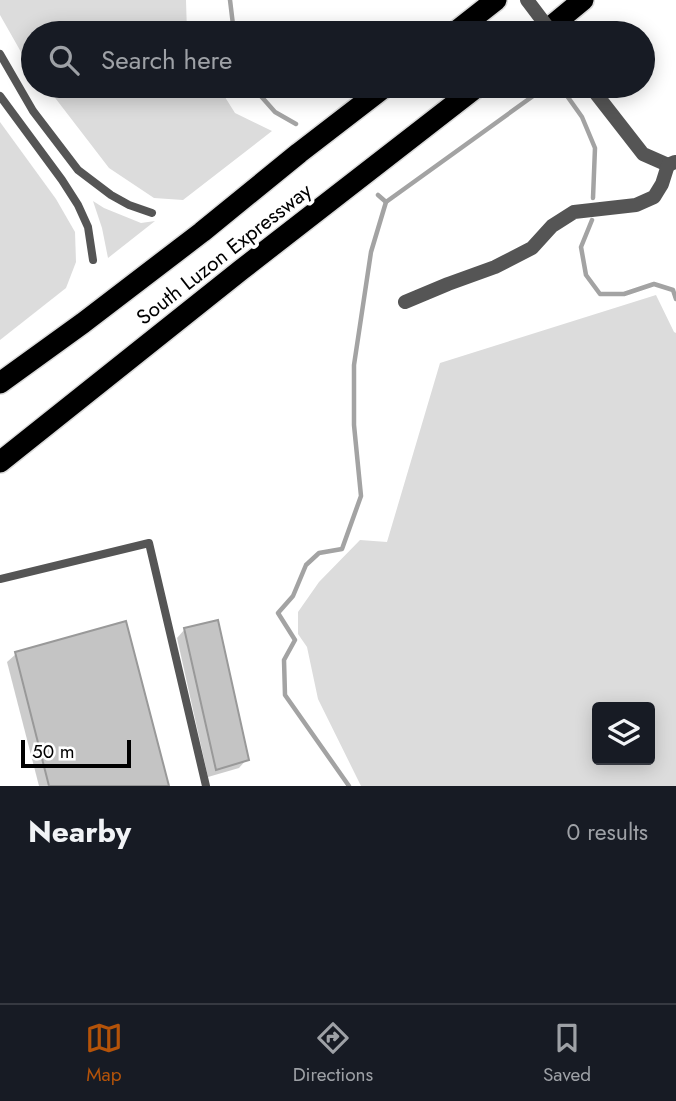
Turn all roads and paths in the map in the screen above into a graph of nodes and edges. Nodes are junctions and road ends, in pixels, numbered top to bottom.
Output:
1 (496, 0) edge
2 (527, 0) edge
3 (583, 0) edge
4 (469, 21) edge
5 (543, 21) edge
6 (557, 21) edge
7 (0, 54) edge
8 (21, 90) edge
9 (0, 96) edge
10 (25, 98) edge
11 (370, 98) edge
12 (463, 98) edge
13 (599, 98) edge
14 (672, 163) edge
15 (152, 213) dead end
16 (93, 260) dead end
17 (405, 303) dead end
18 (0, 383) edge
19 (0, 462) edge
20 (0, 579) edge
21 (206, 786) edge

1 - 4 highway
2 - 5 street, bridge
3 - 6 highway
7 - 8 lane
9 - 16 lane
10 - 15 lane
11 - 18 highway, South Luzon Expressway
12 - 19 highway, South Luzon Expressway
13 - 14 street
14 - 17 street
20 - 21 lane

